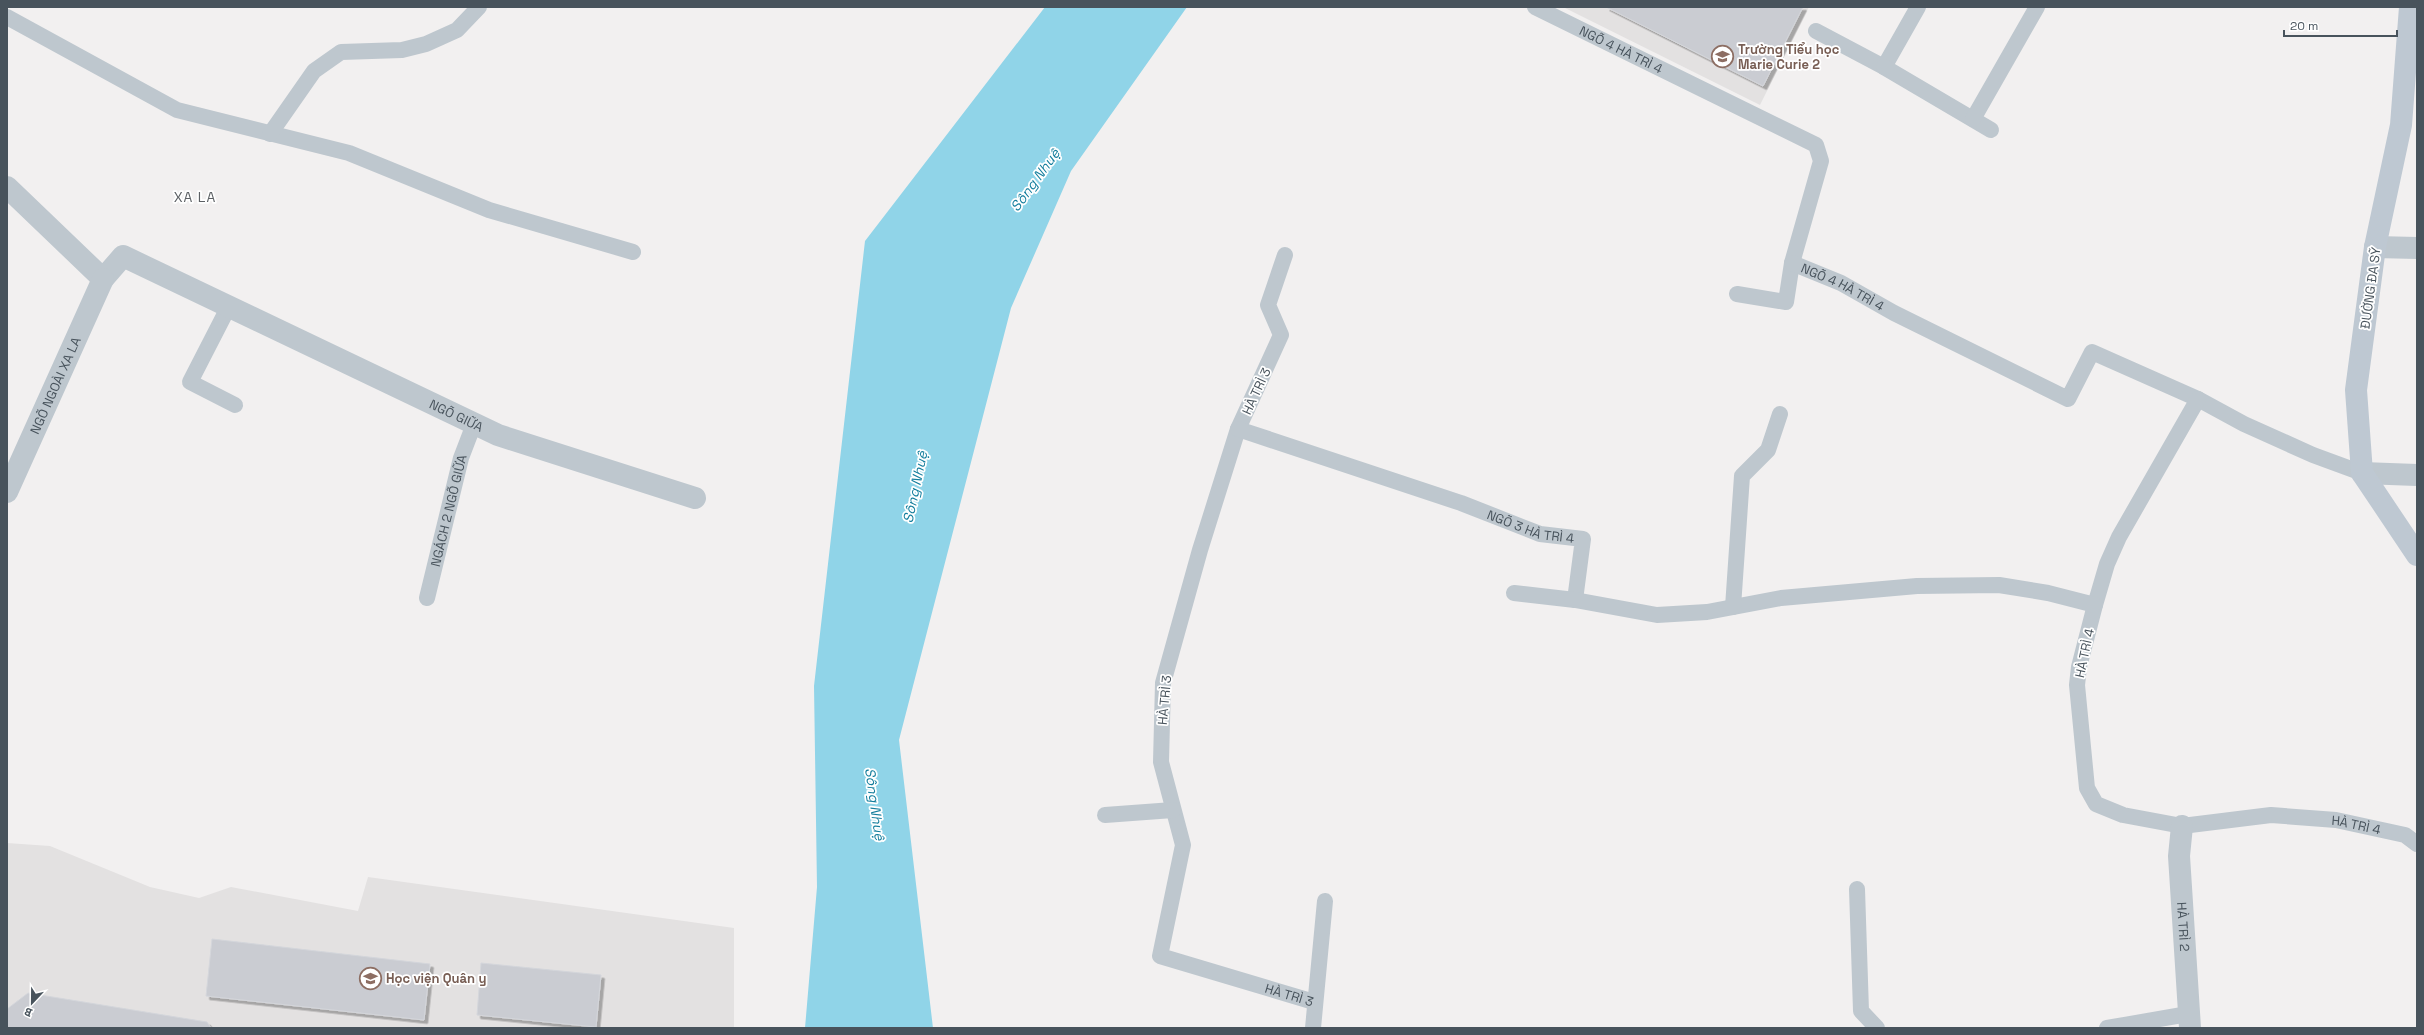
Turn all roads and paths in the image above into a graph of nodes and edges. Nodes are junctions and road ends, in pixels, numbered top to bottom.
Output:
1 (479, 7) edge
2 (1535, 7) edge
3 (1918, 7) edge
4 (2036, 7) edge
5 (2410, 7) edge
6 (7, 17) edge
7 (1816, 31) dead end
8 (1884, 67) junction
9 (1973, 119) junction
10 (1991, 130) dead end
11 (270, 134) junction
12 (7, 188) edge
13 (2375, 246) junction
14 (2417, 248) edge
15 (633, 252) dead end
16 (1285, 255) dead end
17 (1792, 263) junction
18 (103, 279) junction
19 (1737, 294) dead end
20 (228, 308) junction
21 (2198, 399) junction
22 (235, 405) dead end
23 (1780, 414) dead end
24 (474, 424) junction
25 (1238, 429) junction
26 (2362, 473) junction
27 (2417, 475) edge
28 (7, 492) edge
29 (695, 498) dead end
30 (2417, 555) edge
31 (1514, 593) dead end
32 (427, 598) dead end
33 (1575, 600) junction
34 (2095, 605) junction
35 (1733, 607) junction
36 (1173, 810) junction
37 (1105, 815) dead end
38 (2182, 826) junction
39 (2417, 844) edge
40 (1857, 889) dead end
41 (1325, 901) dead end
42 (1314, 1002) junction
43 (2189, 1021) edge
44 (1313, 1028) edge
45 (1876, 1028) edge
46 (2107, 1028) edge

1 - 11 lane
2 - 17 lane, NGÕ 4 HÀ TRÌ 4
3 - 8 lane
4 - 9 lane
5 - 13 street, ĐƯỜNG ĐA SỸ
6 - 11 lane
7 - 8 lane
8 - 9 lane
9 - 10 lane
11 - 15 lane
12 - 18 street
13 - 14 street
13 - 26 street, ĐƯỜNG ĐA SỸ
16 - 25 lane, HÀ TRÌ 3
17 - 19 lane
17 - 21 lane, NGÕ 4 HÀ TRÌ 4
18 - 20 street, NGÕ NGOÀI XA LA
18 - 28 street, NGÕ NGOÀI XA LA
20 - 22 lane
20 - 24 street, NGÕ GIỮA
21 - 26 lane
21 - 34 lane, HÀ TRÌ 4
23 - 35 lane
24 - 29 street, NGÕ GIỮA
24 - 32 lane, NGÁCH 2 NGÕ GIỮA
25 - 33 lane, NGÕ 3 HÀ TRÌ 4
25 - 36 lane, HÀ TRÌ 3
26 - 27 street
26 - 30 street, ĐƯỜNG ĐA SỸ
31 - 33 lane
33 - 35 lane
34 - 35 lane
34 - 38 lane, HÀ TRÌ 4
36 - 37 lane
36 - 42 lane, HÀ TRÌ 3
38 - 39 lane, HÀ TRÌ 4
38 - 43 street, HÀ TRÌ 2
40 - 45 lane
41 - 42 lane
42 - 44 lane, HÀ TRÌ 3
43 - 46 lane

